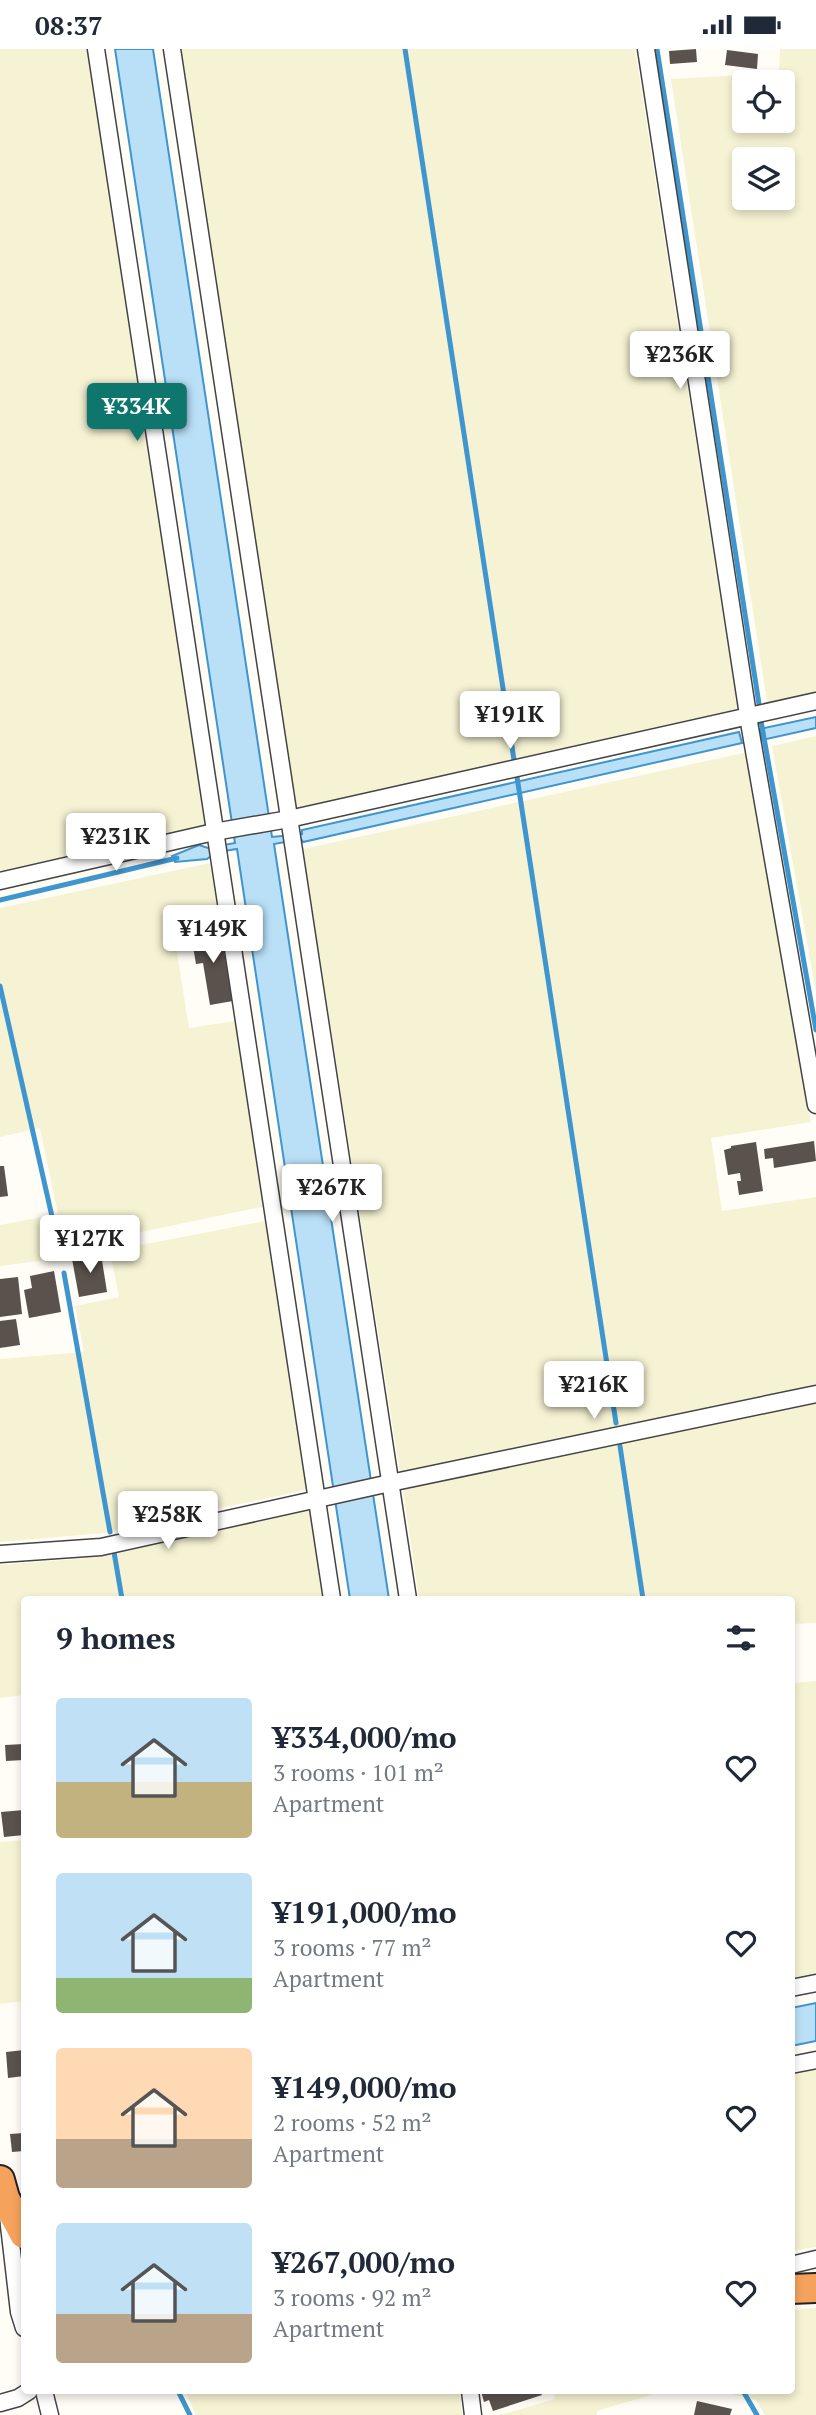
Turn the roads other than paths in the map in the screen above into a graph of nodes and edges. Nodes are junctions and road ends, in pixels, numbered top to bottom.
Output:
1 (96, 49) edge
2 (172, 49) edge
3 (646, 49) edge
4 (816, 701) edge
5 (751, 728) junction
6 (287, 829) junction
7 (218, 840) junction
8 (0, 881) edge
9 (816, 1105) edge
10 (816, 1394) edge
11 (385, 1484) junction
12 (323, 1498) junction
13 (0, 1554) edge
14 (332, 1596) edge
15 (407, 1596) edge
16 (816, 1983) edge
17 (795, 1987) edge
18 (816, 2060) edge
19 (795, 2064) edge
20 (3, 2189) edge
21 (21, 2228) edge
22 (816, 2259) edge
23 (795, 2264) edge
24 (816, 2288) edge
25 (795, 2289) edge
26 (21, 2318) edge
27 (24, 2394) edge
28 (45, 2394) edge
29 (470, 2394) edge
30 (0, 2403) edge
31 (50, 2415) edge
32 (473, 2415) edge

1 - 7 street
2 - 6 street
3 - 5 street
4 - 5 street
5 - 6 street
5 - 9 street
6 - 7 street
6 - 11 street
7 - 8 street
7 - 12 street
10 - 11 street
11 - 12 street
11 - 15 street
12 - 13 street
12 - 14 street
16 - 17 street
18 - 19 street
20 - 21 highway
20 - 26 street
22 - 23 street
24 - 25 highway
27 - 30 street
28 - 31 street
29 - 32 street

